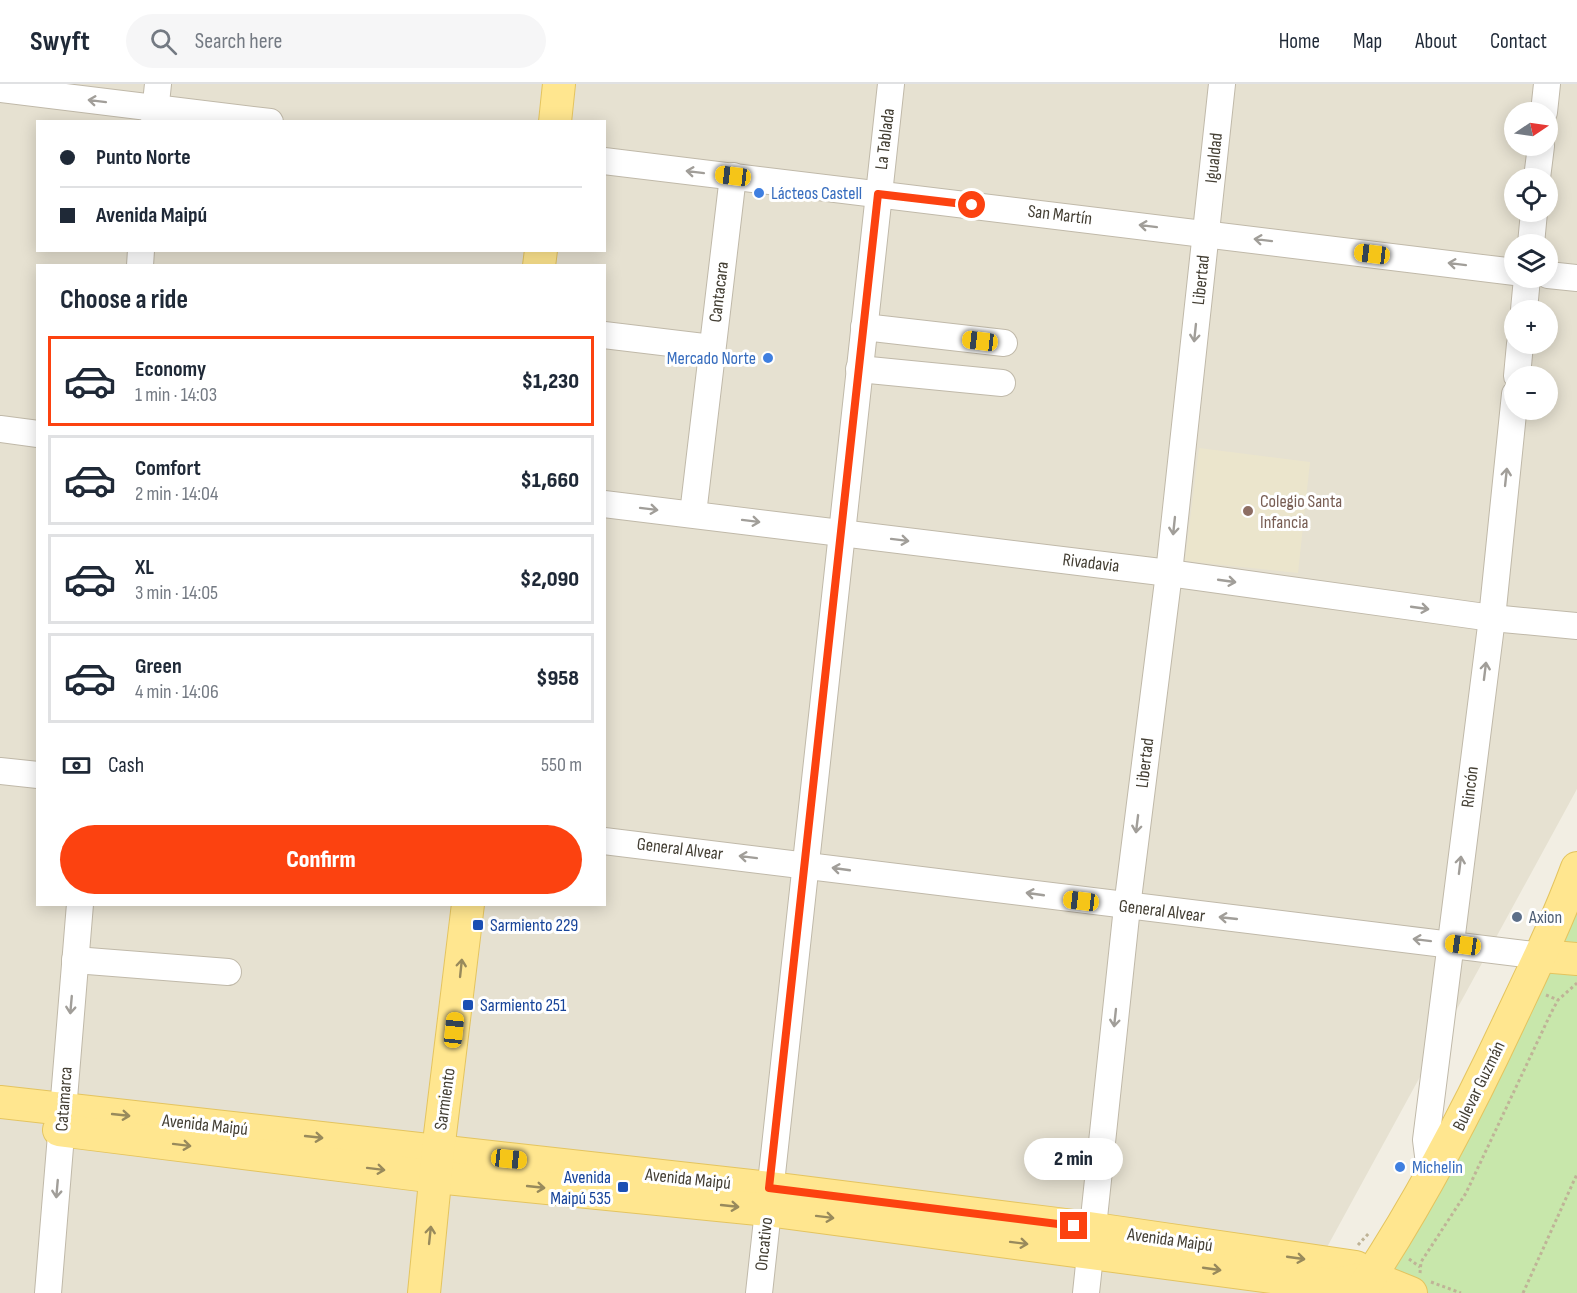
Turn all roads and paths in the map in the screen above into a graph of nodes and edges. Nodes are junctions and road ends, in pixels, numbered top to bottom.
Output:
1 (559, 84) edge
2 (891, 84) edge
3 (1222, 84) edge
4 (1547, 84) edge
5 (0, 90) edge
6 (1545, 102) edge
7 (155, 104) edge
8 (257, 120) edge
9 (555, 120) edge
10 (606, 161) edge
11 (733, 176) junction
12 (878, 194) junction
13 (1206, 233) junction
14 (1504, 271) edge
15 (1558, 276) edge
16 (1577, 278) edge
17 (864, 327) junction
18 (606, 335) edge
19 (1004, 343) dead end
20 (712, 348) junction
21 (860, 369) junction
22 (1002, 383) dead end
23 (1512, 420) edge
24 (0, 429) edge
25 (36, 434) edge
26 (606, 504) edge
27 (693, 514) junction
28 (842, 533) junction
29 (1169, 573) junction
30 (1492, 618) junction
31 (1577, 626) edge
32 (0, 771) edge
33 (36, 775) edge
34 (606, 841) edge
35 (807, 864) junction
36 (1577, 868) edge
37 (80, 906) edge
38 (468, 906) edge
39 (1127, 907) junction
40 (1450, 944) junction
41 (1542, 956) junction
42 (75, 960) junction
43 (228, 972) dead end
44 (1577, 978) edge
45 (0, 1102) edge
46 (62, 1120) junction
47 (0, 1124) edge
48 (437, 1164) junction
49 (1577, 1174) edge
50 (1431, 1179) junction
51 (768, 1199) junction
52 (1091, 1241) junction
53 (1365, 1285) edge
54 (1417, 1289) edge
55 (48, 1293) edge
56 (424, 1293) edge
57 (759, 1293) edge
58 (1086, 1293) edge
59 (1461, 1293) edge
60 (1523, 1293) edge

1 - 9 main road
2 - 12 street, La Tablada
3 - 13 street, Igualdad
4 - 6 street
7 -> 5 street
7 - 8 street
11 -> 10 street, San Martín
11 - 12 street, San Martín
11 - 20 street, Cantacara
13 -> 12 street, San Martín
12 - 17 street, Oncativo
14 -> 13 street, San Martín
13 -> 29 street, Libertad
15 - 16 street
17 - 19 street
17 - 21 street, Oncativo
18 - 20 street
20 - 27 street, Cantacara
21 - 22 street
21 - 28 street, Oncativo
30 -> 23 street, Rincón
24 - 25 street
26 -> 27 street, Rivadavia
27 -> 28 street, Rivadavia
28 -> 29 street, Rivadavia
28 - 35 street, Oncativo
29 -> 30 street, Rivadavia
29 -> 39 street, Libertad
30 - 31 street, Rivadavia
40 -> 30 street, Rincón
32 - 33 street
35 -> 34 street, General Alvear
39 -> 35 street, General Alvear
35 - 51 street, Oncativo
36 - 41 main road, Bulevar Guzmán
37 - 42 street, Catamarca
48 -> 38 main road, Sarmiento
40 -> 39 street, General Alvear
39 -> 52 street, Libertad
40 - 41 street, General Alvear
40 - 50 street, Rincón
41 - 44 main road, General Alvear
41 - 50 main road, Bulevar Guzmán
42 - 43 street
42 -> 46 street, Catamarca
44 - 54 path
45 - 46 main road, Avenida Maipú
46 - 47 main road, Avenida Maipú
46 -> 48 main road, Avenida Maipú
46 -> 55 street, Catamarca
48 -> 51 main road, Avenida Maipú
56 -> 48 main road, Sarmiento
49 - 60 path
50 - 53 main road, Bulevar Guzmán
51 -> 52 main road, Avenida Maipú
51 - 57 street, Oncativo
52 -> 53 main road, Avenida Maipú
52 - 58 street, Libertad
53 - 54 main road
54 - 59 path

